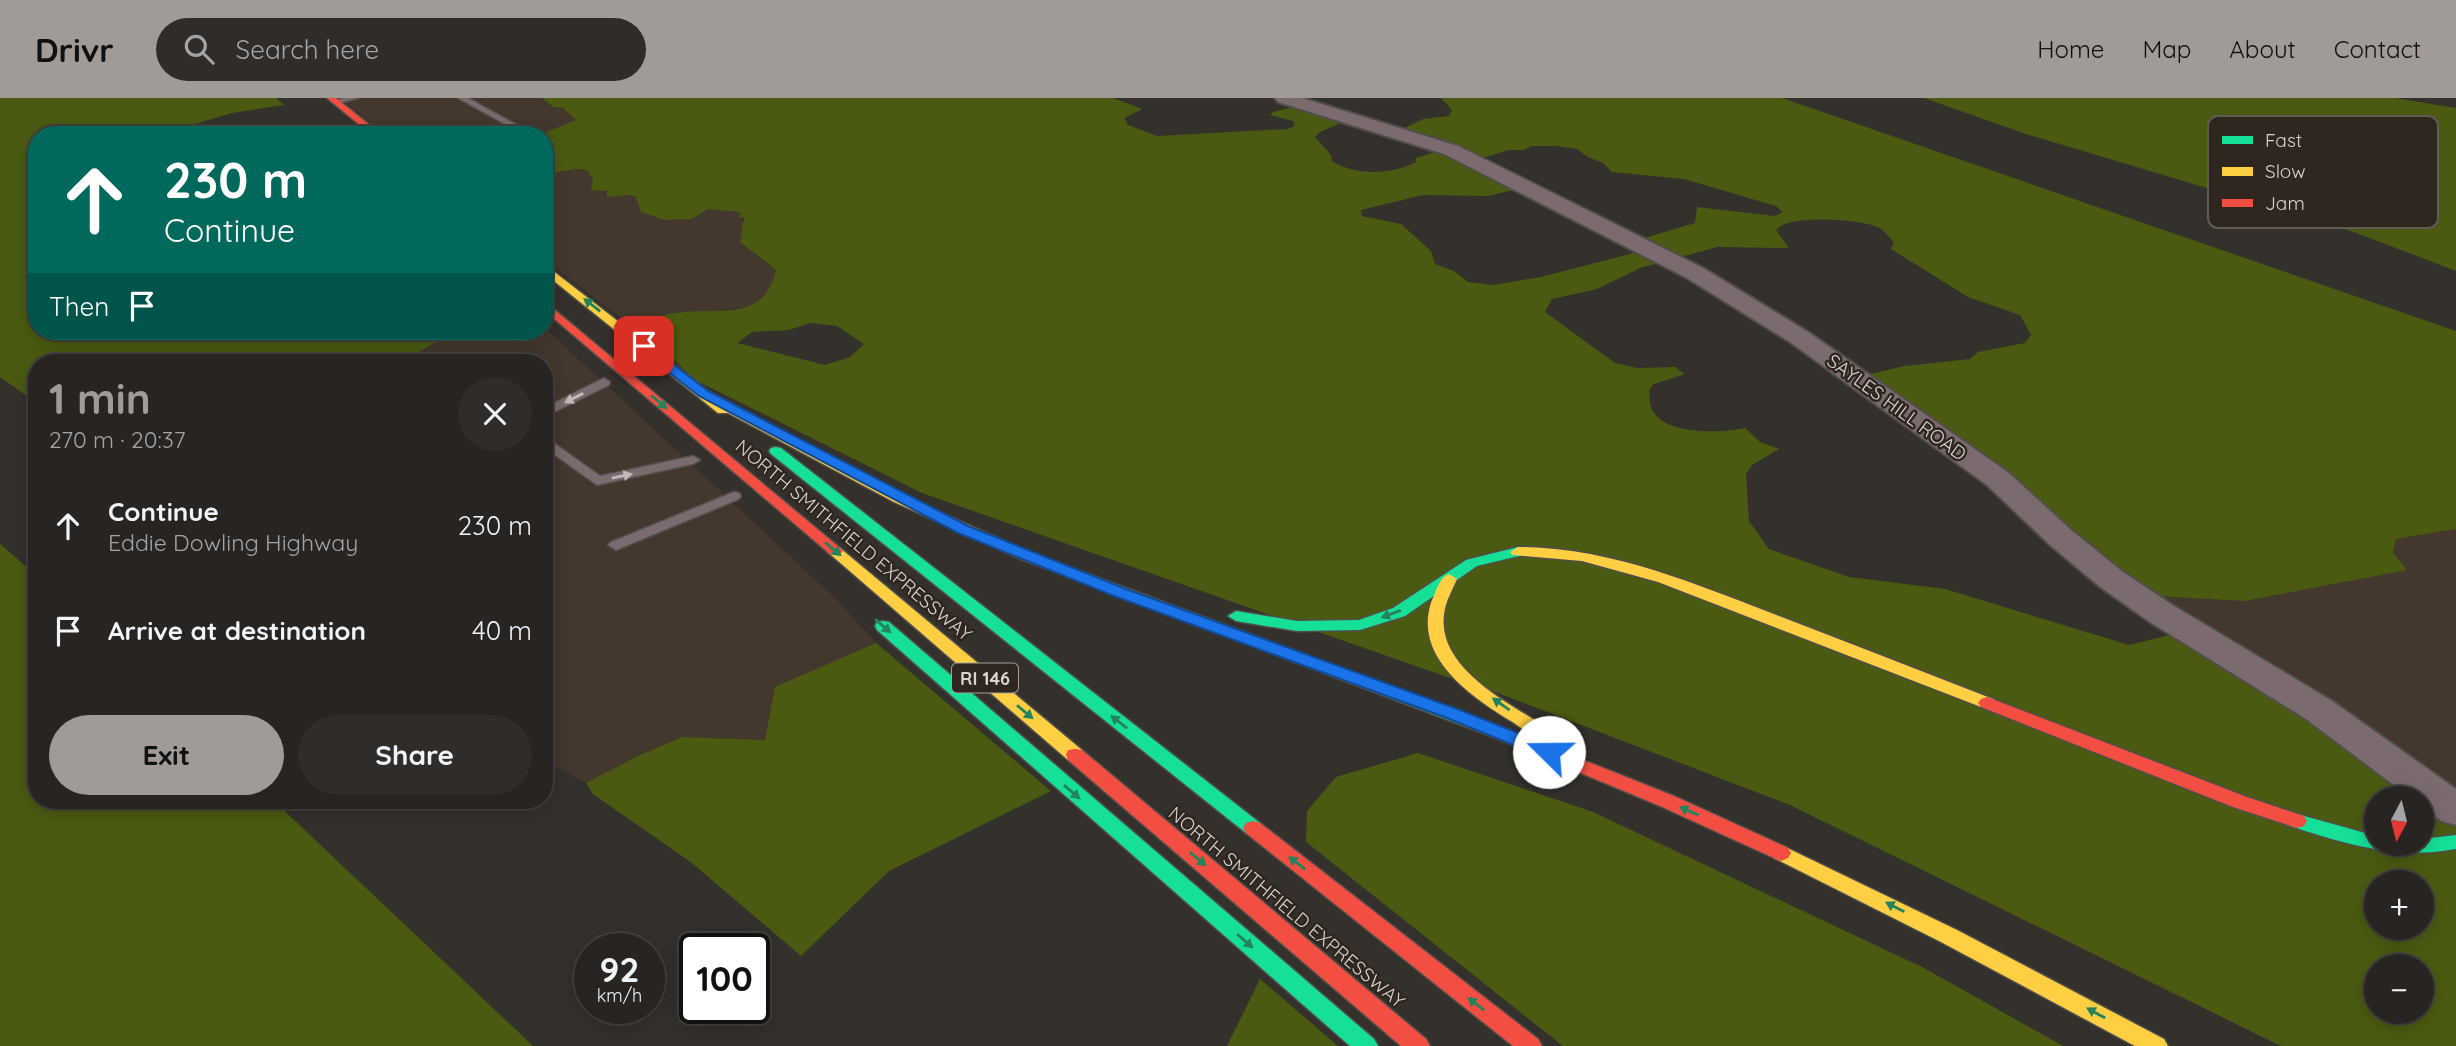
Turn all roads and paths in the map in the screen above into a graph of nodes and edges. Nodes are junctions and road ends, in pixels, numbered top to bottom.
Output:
1 (354, 98) edge
2 (463, 98) edge
3 (1284, 98) edge
4 (334, 100) edge
5 (367, 126) edge
6 (515, 126) edge
7 (553, 274) edge
8 (553, 311) edge
9 (553, 314) edge
10 (601, 377) joint
11 (703, 394) junction
12 (553, 407) edge
13 (673, 443) dead end
14 (553, 447) edge
15 (698, 465) joint
16 (728, 491) joint
17 (749, 509) dead end
18 (616, 545) dead end
19 (1449, 579) junction
20 (1120, 593) junction
21 (875, 618) dead end
22 (1597, 771) junction
23 (2456, 810) edge
24 (2456, 842) edge
25 (1366, 1046) edge
26 (1418, 1046) edge
27 (1530, 1046) edge
28 (2156, 1046) edge

1 - 4 lane
2 - 6 lane
3 - 23 street, SAYLES HILL ROAD
4 - 5 highway
11 -> 7 highway, RI 146
8 -> 26 highway, NORTH SMITHFIELD EXPRESSWAY / RI 146
9 - 10 highway
10 -> 12 lane
11 - 20 highway
27 -> 11 highway, NORTH SMITHFIELD EXPRESSWAY / RI 146
13 - 15 highway
14 -> 15 lane
16 - 17 highway
16 - 18 lane
19 -> 20 highway
22 -> 19 highway
19 - 24 highway
20 - 22 highway
21 -> 25 highway
28 -> 22 highway

